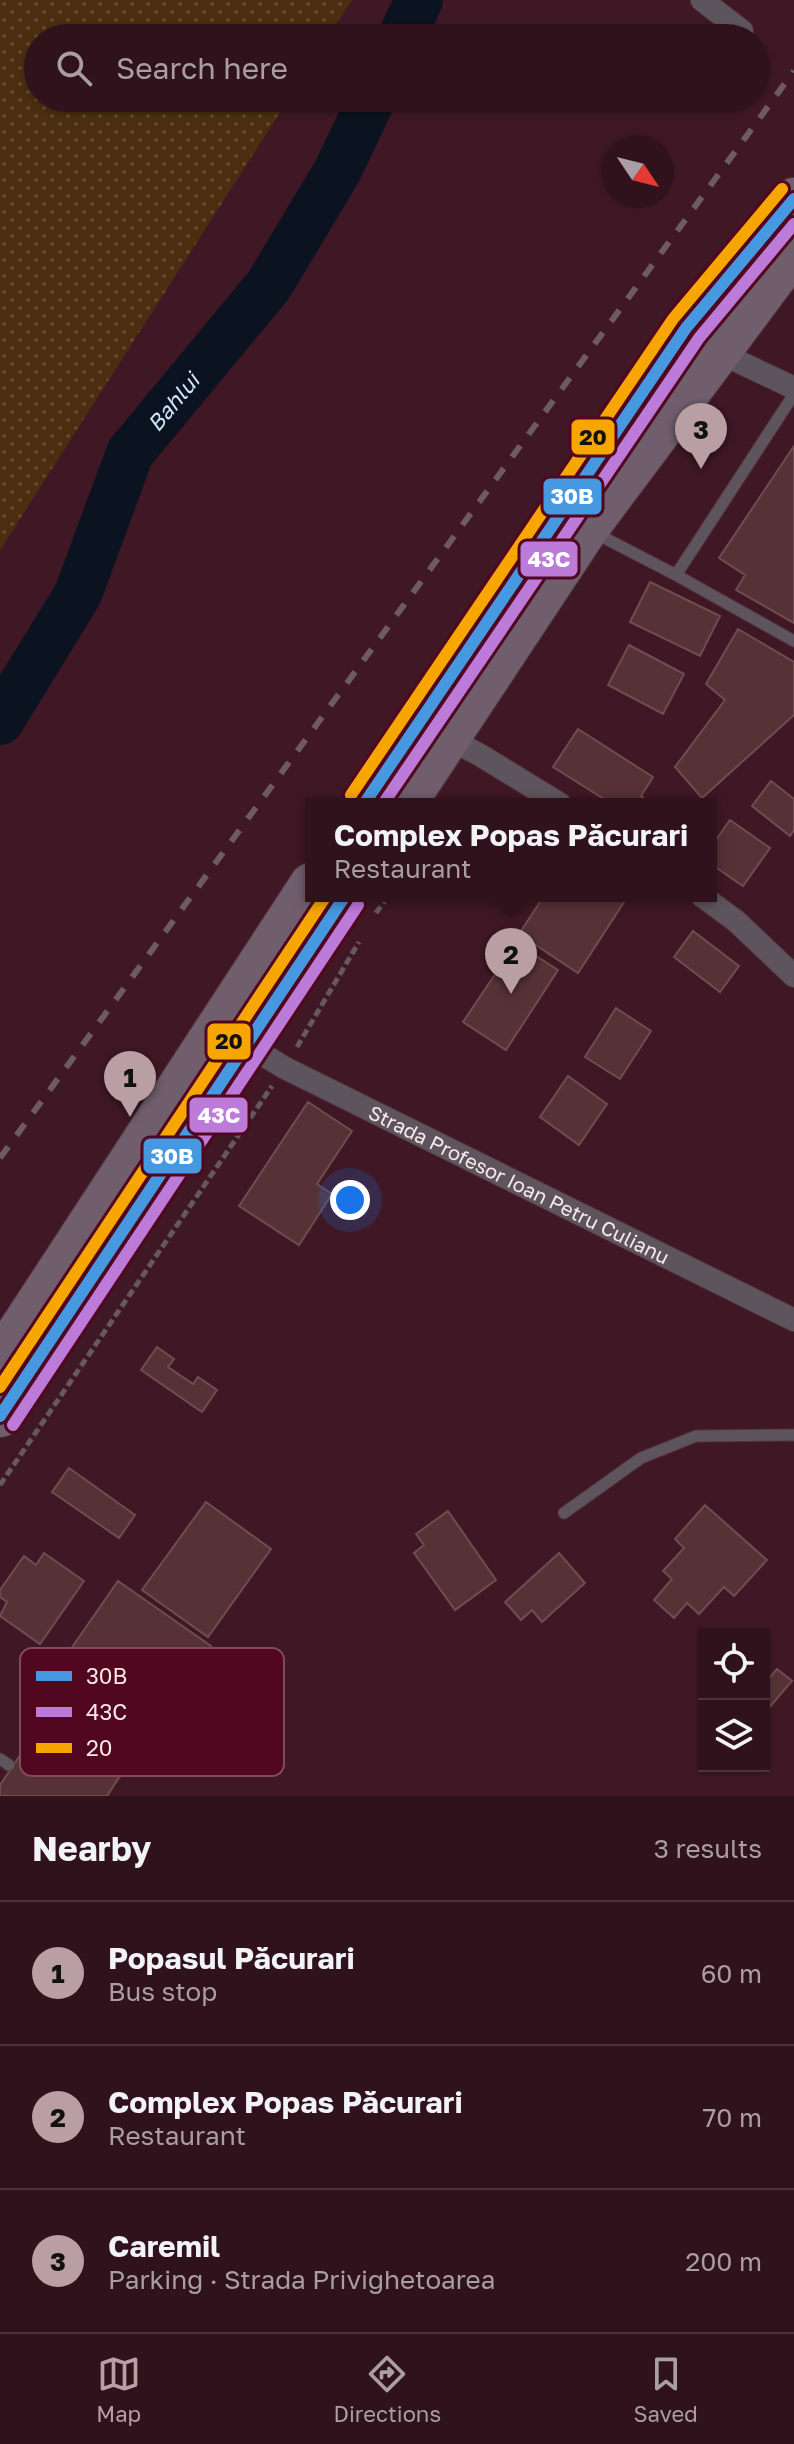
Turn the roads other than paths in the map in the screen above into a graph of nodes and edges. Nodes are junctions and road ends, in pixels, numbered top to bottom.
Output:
1 (702, 0) edge
2 (733, 24) edge
3 (794, 199) edge
4 (794, 252) edge
5 (718, 352) junction
6 (794, 391) edge
7 (587, 529) junction
8 (676, 575) junction
9 (794, 641) edge
10 (448, 738) junction
11 (368, 798) edge
12 (409, 798) edge
13 (550, 798) edge
14 (305, 893) edge
15 (710, 902) edge
16 (357, 910) edge
17 (794, 976) edge
18 (245, 1044) junction
19 (794, 1320) edge
20 (0, 1360) edge
21 (0, 1416) edge
22 (794, 1435) edge
23 (564, 1513) dead end

1 - 2 street
3 - 11 highway
4 - 5 highway
5 - 6 street
5 - 7 highway
6 - 8 lane
7 - 8 lane
7 - 10 highway
8 - 9 lane
10 - 12 highway
10 - 13 street
14 - 20 highway
15 - 17 street
16 - 18 highway
18 - 19 street, Strada Profesor Ioan Petru Culianu
18 - 21 highway
22 - 23 lane

